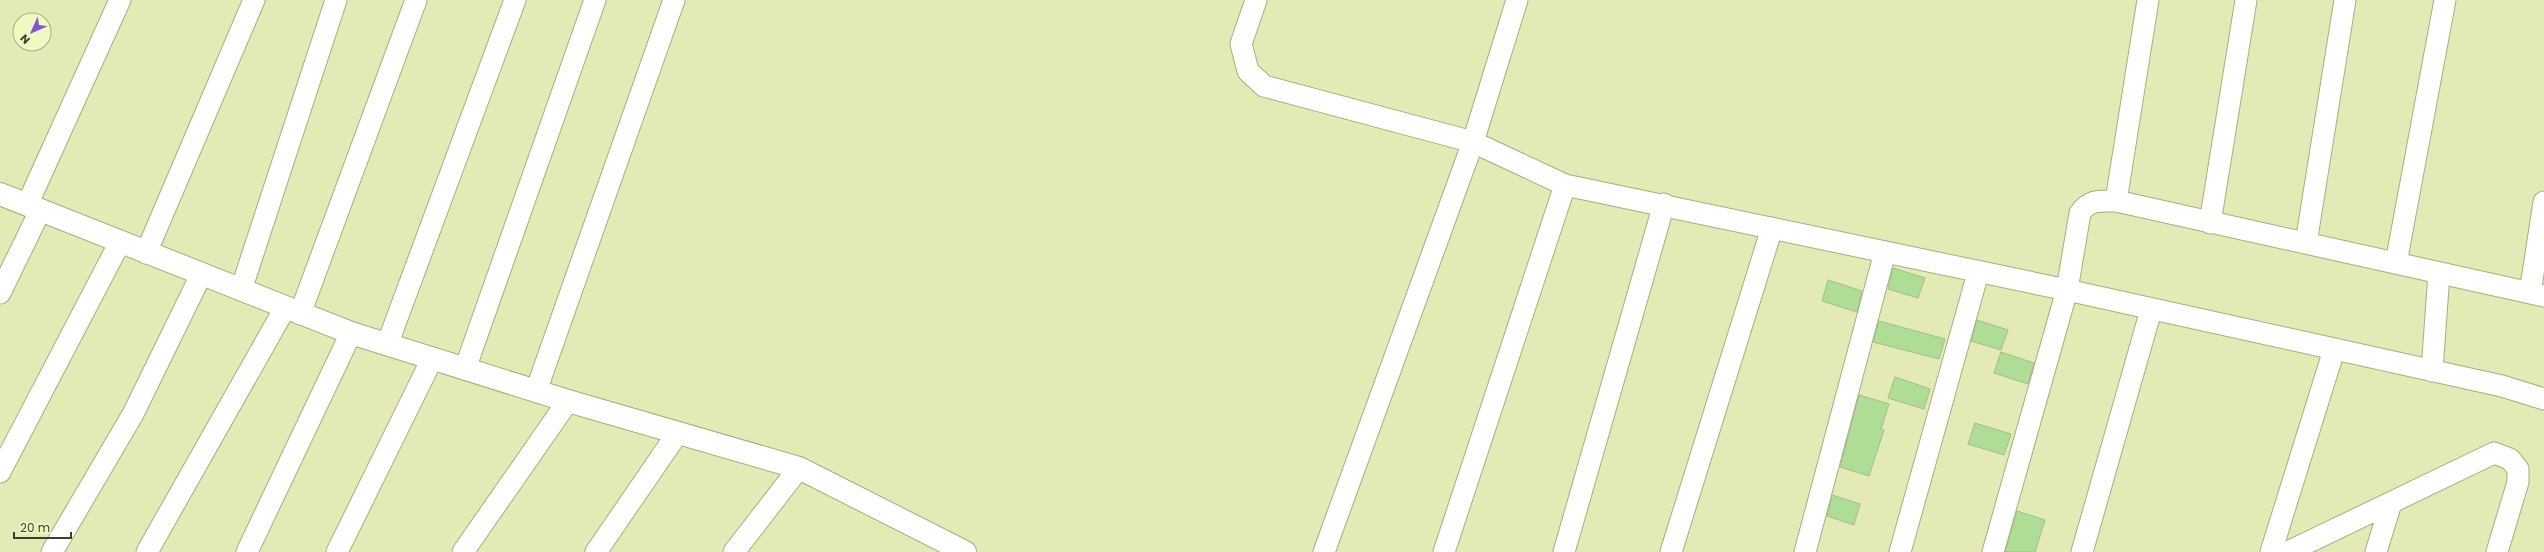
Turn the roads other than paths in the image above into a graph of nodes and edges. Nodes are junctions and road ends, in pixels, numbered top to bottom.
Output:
1 (120, 0) edge
2 (254, 0) edge
3 (336, 0) edge
4 (416, 0) edge
5 (514, 0) edge
6 (595, 0) edge
7 (674, 0) edge
8 (1256, 0) edge
9 (1517, 0) edge
10 (2148, 0) edge
11 (2246, 0) edge
12 (2345, 0) edge
13 (2445, 0) edge
14 (1473, 142) junction
15 (1565, 184) junction
16 (0, 194) edge
17 (2116, 201) junction
18 (2544, 202) edge
19 (1664, 204) junction
20 (34, 208) junction
21 (2210, 222) junction
22 (1772, 228) junction
23 (120, 242) junction
24 (2306, 243) junction
25 (1885, 252) junction
26 (146, 253) junction
27 (2396, 263) junction
28 (1978, 272) junction
29 (2439, 272) junction
30 (202, 275) junction
31 (241, 290) junction
32 (2067, 290) junction
33 (0, 293) edge
34 (2537, 294) edge
35 (2151, 310) junction
36 (292, 311) junction
37 (351, 333) junction
38 (387, 345) junction
39 (2334, 350) junction
40 (432, 358) junction
41 (465, 369) junction
42 (2432, 371) junction
43 (536, 391) junction
44 (2544, 399) edge
45 (568, 401) junction
46 (677, 434) junction
47 (799, 468) junction
48 (0, 472) edge
49 (2391, 503) junction
50 (52, 552) edge
51 (147, 552) edge
52 (247, 552) edge
53 (337, 552) edge
54 (463, 552) edge
55 (596, 552) edge
56 (734, 552) edge
57 (965, 552) edge
58 (1324, 552) edge
59 (1444, 552) edge
60 (1564, 552) edge
61 (1671, 552) edge
62 (1805, 552) edge
63 (1900, 552) edge
64 (1993, 552) edge
65 (2082, 552) edge
66 (2271, 552) edge
67 (2288, 552) edge
68 (2376, 552) edge
69 (2497, 552) edge

1 - 20 street
2 - 26 street
3 - 31 street
4 - 36 street
5 - 38 street
6 - 41 street
7 - 43 street
8 - 14 street
9 - 14 street
10 - 17 street
11 - 21 street
12 - 24 street
13 - 27 street
14 - 15 street
14 - 58 street
15 - 19 street
15 - 59 street
16 - 20 street
17 - 21 street
17 - 32 street
18 - 34 street
19 - 22 street
19 - 60 street
20 - 23 street
20 - 33 street
21 - 24 street
22 - 25 street
22 - 61 street
23 - 26 street
23 - 48 street
24 - 27 street
25 - 28 street
25 - 62 street
26 - 30 street
27 - 29 street
28 - 32 street
28 - 63 street
29 - 34 street
29 - 42 street
30 - 31 street
30 - 50 street
31 - 36 street
32 - 35 street
32 - 64 street
35 - 39 street
35 - 65 street
36 - 37 street
36 - 51 street
37 - 38 street
37 - 52 street
38 - 40 street
39 - 42 street
39 - 66 street
40 - 41 street
40 - 53 street
41 - 43 street
42 - 44 street
43 - 45 street
45 - 46 street
45 - 54 street
46 - 47 street
46 - 55 street
47 - 56 street
47 - 57 street
49 - 67 street
49 - 68 street
49 - 69 street

